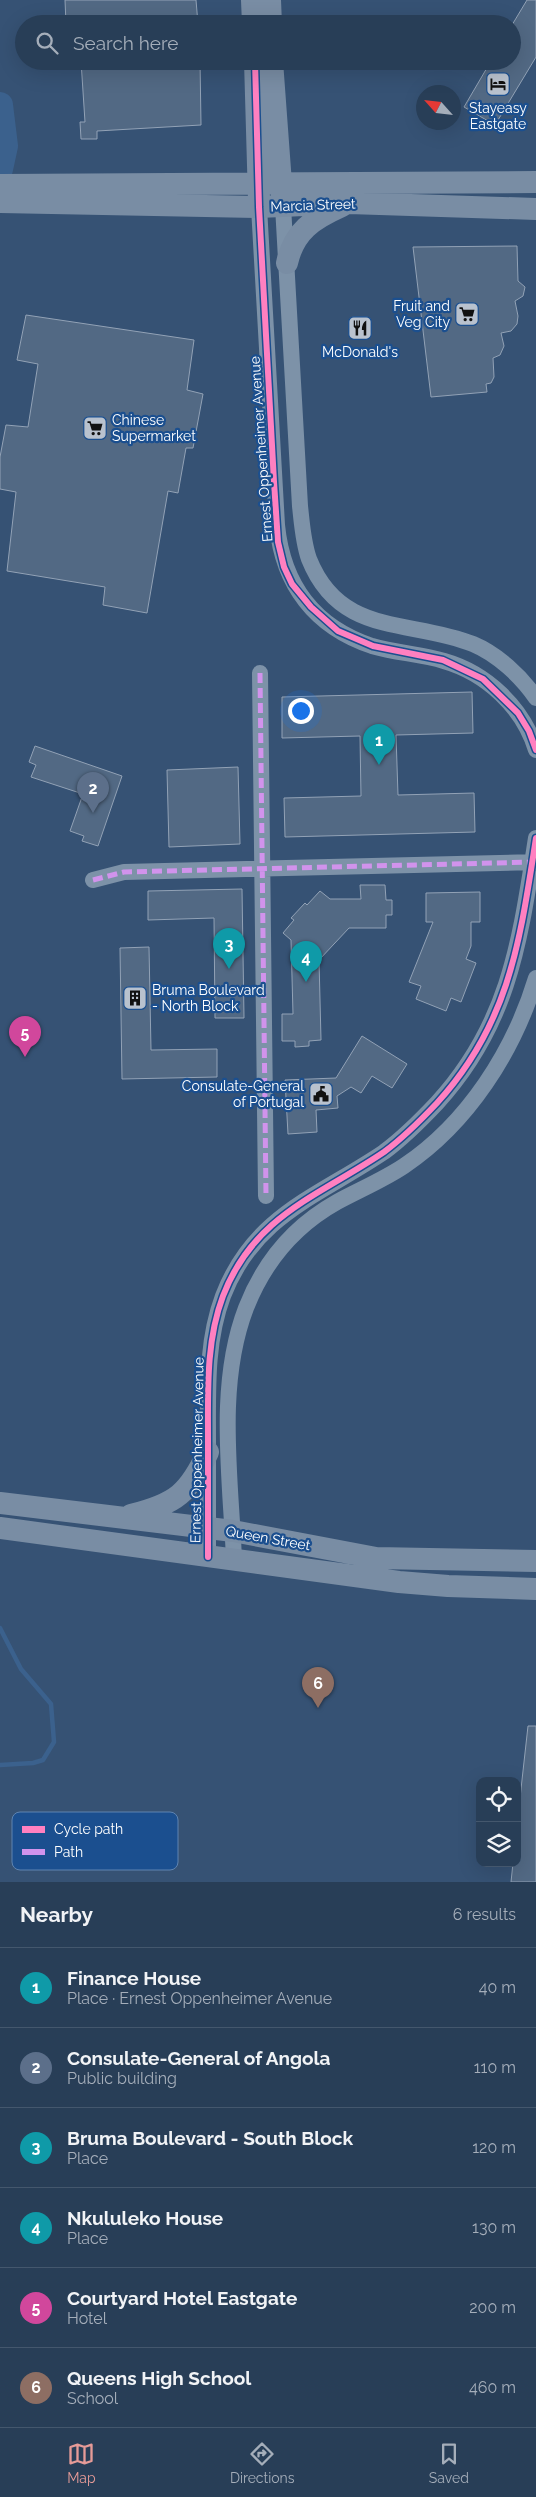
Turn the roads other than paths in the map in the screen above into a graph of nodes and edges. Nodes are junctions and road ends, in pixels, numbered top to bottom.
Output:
1 (252, 0) edge
2 (270, 0) edge
3 (253, 15) edge
4 (271, 15) edge
5 (256, 70) edge
6 (272, 70) edge
7 (536, 182) edge
8 (270, 184) junction
9 (0, 185) edge
10 (42, 193) junction
11 (0, 202) edge
12 (349, 203) junction
13 (283, 206) junction
14 (260, 207) junction
15 (536, 210) edge
16 (287, 263) junction
17 (260, 673) dead end
18 (536, 698) edge
19 (536, 750) edge
20 (536, 838) edge
21 (534, 862) edge
22 (262, 868) junction
23 (93, 880) dead end
24 (532, 901) edge
25 (536, 978) edge
26 (266, 1196) dead end
27 (208, 1452) junction
28 (4, 1504) edge
29 (120, 1517) junction
30 (4, 1528) edge
31 (208, 1528) junction
32 (233, 1531) junction
33 (208, 1557) junction
34 (234, 1560) junction
35 (536, 1561) edge
36 (536, 1589) edge

1 - 3 main road
2 - 4 main road
5 - 8 main road, Ernest Oppenheimer Avenue
6 - 8 main road, Ernest Oppenheimer Avenue
7 - 8 main road, Marcia Street
8 - 10 main road, Marcia Street
8 - 13 main road, Ernest Oppenheimer Avenue
8 - 14 main road, Ernest Oppenheimer Avenue
9 - 10 main road, Marcia Street
10 - 11 main road, Marcia Street
10 - 14 main road, Marcia Street
12 - 13 main road, Marcia Street
12 - 15 main road, Marcia Street
12 - 16 main road
13 - 14 main road, Marcia Street
13 - 16 street, Ernest Oppenheimer Avenue
14 - 19 street, Ernest Oppenheimer Avenue
16 - 18 street, Ernest Oppenheimer Avenue
17 - 22 street
20 - 21 street, Ernest Oppenheimer Avenue
21 - 22 street
21 - 24 street, Ernest Oppenheimer Avenue
22 - 23 street
22 - 26 street
24 - 27 street, Ernest Oppenheimer Avenue
25 - 32 street
27 - 29 main road
27 - 31 street, Ernest Oppenheimer Avenue
28 - 29 main road, Queen Street
29 - 31 main road, Queen Street
30 - 33 main road, Queen Street
31 - 32 main road, Queen Street
31 - 33 street, Ernest Oppenheimer Avenue
32 - 34 street
32 - 35 main road, Queen Street
33 - 34 main road, Queen Street
34 - 36 main road, Queen Street

